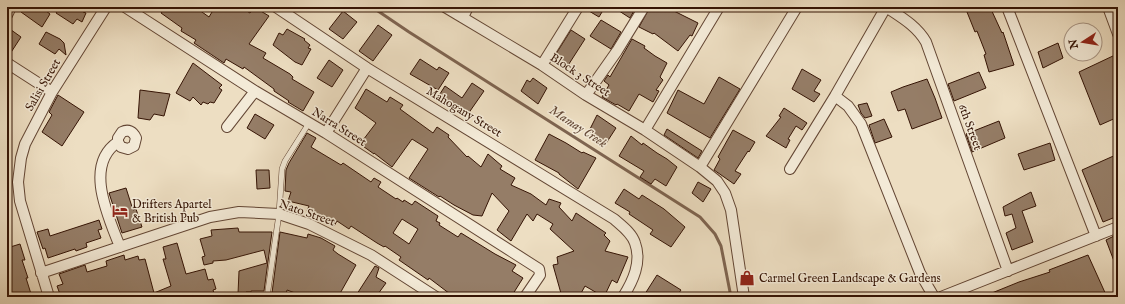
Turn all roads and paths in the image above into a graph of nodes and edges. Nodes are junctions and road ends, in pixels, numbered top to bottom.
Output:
1 (11, 7) edge
2 (106, 7) edge
3 (276, 7) edge
4 (445, 7) edge
5 (468, 7) edge
6 (578, 7) edge
7 (644, 7) edge
8 (719, 7) edge
9 (797, 7) edge
10 (886, 7) edge
11 (1007, 7) edge
12 (1108, 7) edge
13 (127, 8) edge
14 (7, 15) edge
15 (463, 18) junction
16 (1118, 34) edge
17 (7, 63) edge
18 (542, 65) junction
19 (367, 68) junction
20 (255, 91) junction
21 (52, 92) junction
22 (586, 95) junction
23 (835, 96) junction
24 (309, 123) junction
25 (227, 127) dead end
26 (645, 130) junction
27 (326, 133) junction
28 (118, 142) dead end
29 (700, 167) junction
30 (790, 169) dead end
31 (279, 214) junction
32 (1118, 227) edge
33 (1096, 236) junction
34 (120, 247) junction
35 (1008, 271) junction
36 (41, 273) junction
37 (49, 297) edge
38 (267, 297) edge
39 (436, 297) edge
40 (525, 297) edge
41 (623, 297) edge
42 (744, 297) edge
43 (934, 297) edge
44 (941, 297) edge

1 - 14 street
2 - 21 street, Salisi Street
3 - 19 street, Mahogany Street
4 - 15 street, Block 3 Street
5 - 15 street
6 - 18 street
7 - 22 street
8 - 26 street
9 - 29 street
10 - 23 street
10 - 35 street, 6th Street
11 - 33 street
12 - 16 street
13 - 20 street, Narra Street
15 - 18 street, Block 3 Street
17 - 21 street
18 - 22 street, Block 3 Street
19 - 27 street
19 - 41 street, Mahogany Street
20 - 24 street, Narra Street
20 - 25 street
21 - 36 street, Salisi Street
22 - 26 street, Block 3 Street
23 - 30 street
23 - 43 street
24 - 27 street, Narra Street
24 - 31 lane
26 - 29 street, Block 3 Street
27 - 40 street, Narra Street
28 - 34 street
29 - 42 street, Block 3 Street
31 - 34 street, Nato Street
31 - 38 lane
31 - 39 street, Nato Street
32 - 33 street
33 - 35 street
34 - 36 street, Nato Street
35 - 44 street
36 - 37 street, Salisi Street

